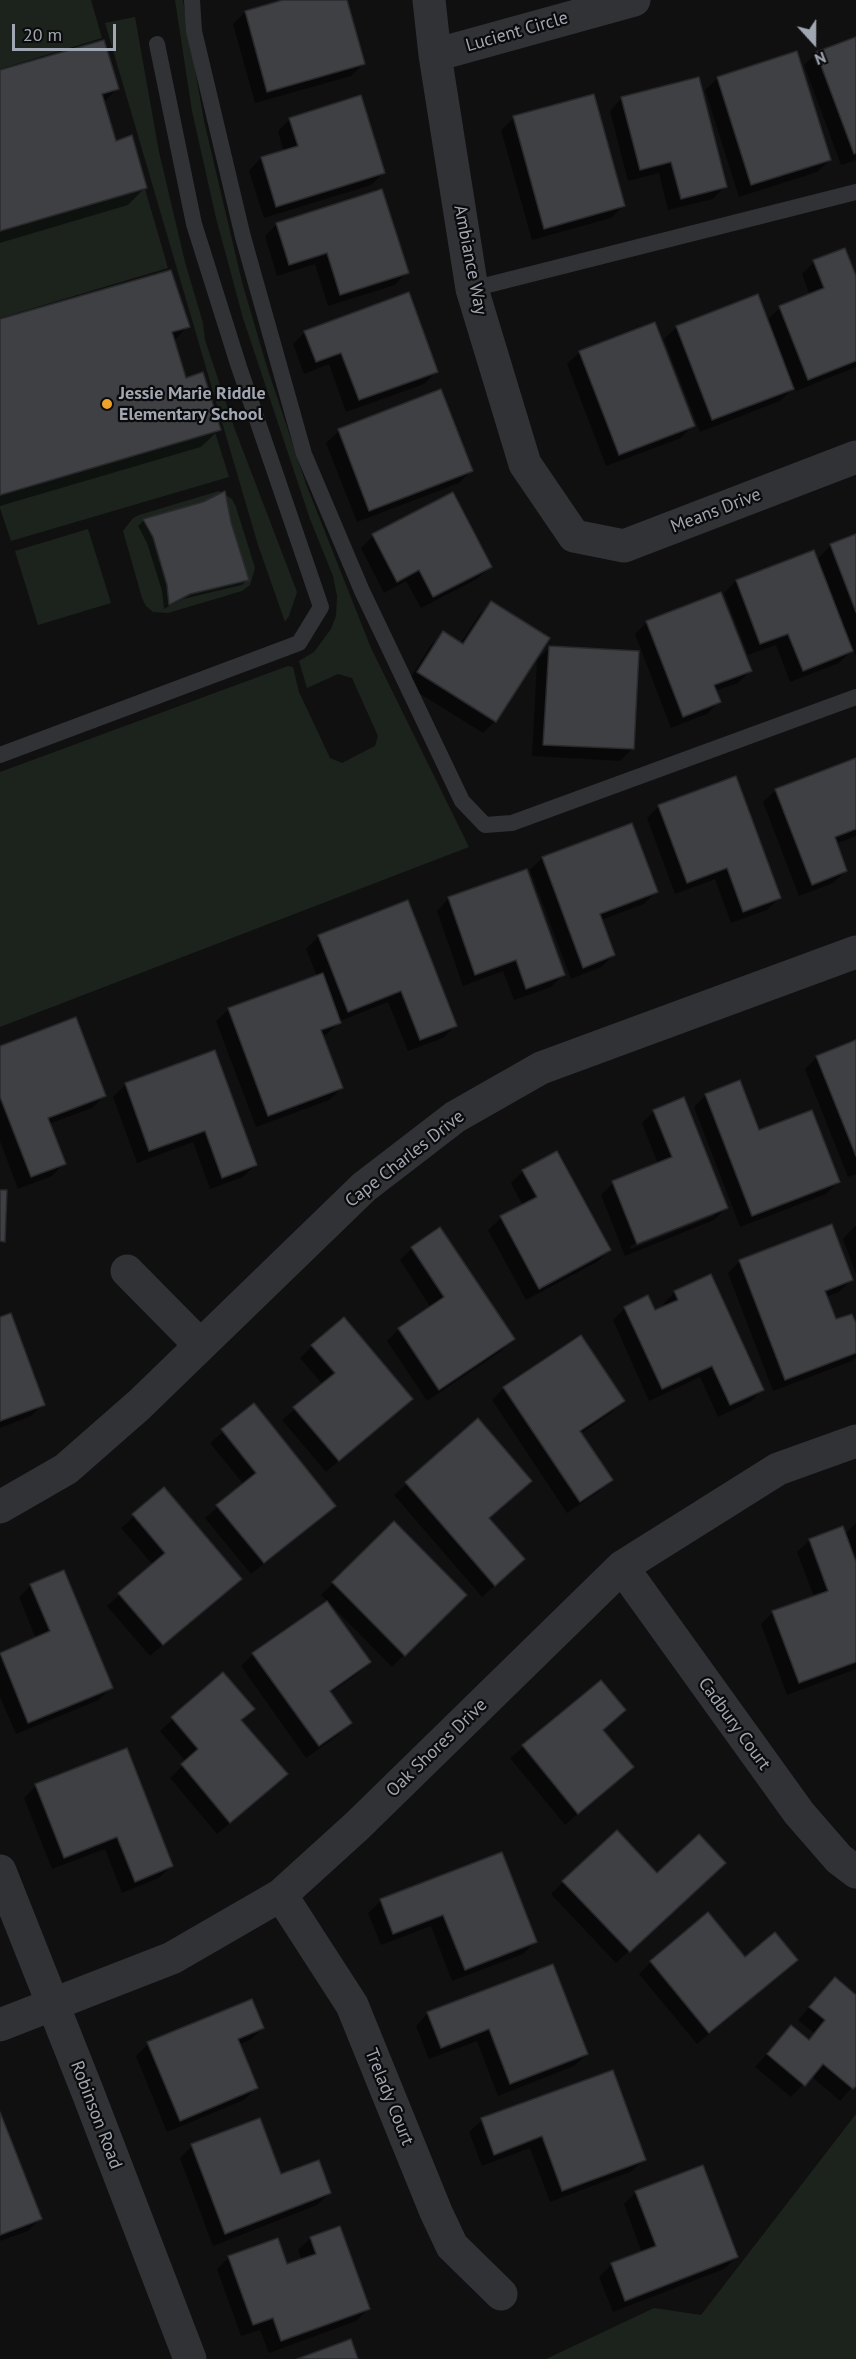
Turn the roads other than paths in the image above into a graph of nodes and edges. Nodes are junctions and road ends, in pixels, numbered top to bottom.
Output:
1 (192, 0) edge
2 (429, 0) edge
3 (634, 0) edge
4 (157, 44) dead end
5 (435, 55) junction
6 (856, 192) edge
7 (472, 289) junction
8 (856, 457) edge
9 (574, 536) joint
10 (856, 697) edge
11 (0, 755) edge
12 (856, 952) edge
13 (127, 1271) dead end
14 (200, 1346) junction
15 (856, 1441) edge
16 (0, 1507) edge
17 (622, 1567) junction
18 (0, 1871) edge
19 (856, 1872) edge
20 (281, 1895) junction
21 (52, 2005) junction
22 (0, 2025) edge
23 (501, 2294) dead end
24 (190, 2359) edge

1 - 10 lane
2 - 5 street, Ambiance Way
3 - 5 street, Lucient Circle
4 - 11 lane
5 - 7 street, Ambiance Way
6 - 7 lane
7 - 9 street, Ambiance Way
8 - 9 street, Means Drive
12 - 14 street, Cape Charles Drive
13 - 14 street
14 - 16 street, Cape Charles Drive
15 - 17 street, Oak Shores Drive
17 - 19 street, Cadbury Court
17 - 20 street, Oak Shores Drive
18 - 21 street, Robinson Road
20 - 21 street, Oak Shores Drive
20 - 23 street, Trelady Court
21 - 22 street, Oak Shores Drive
21 - 24 street, Robinson Road

